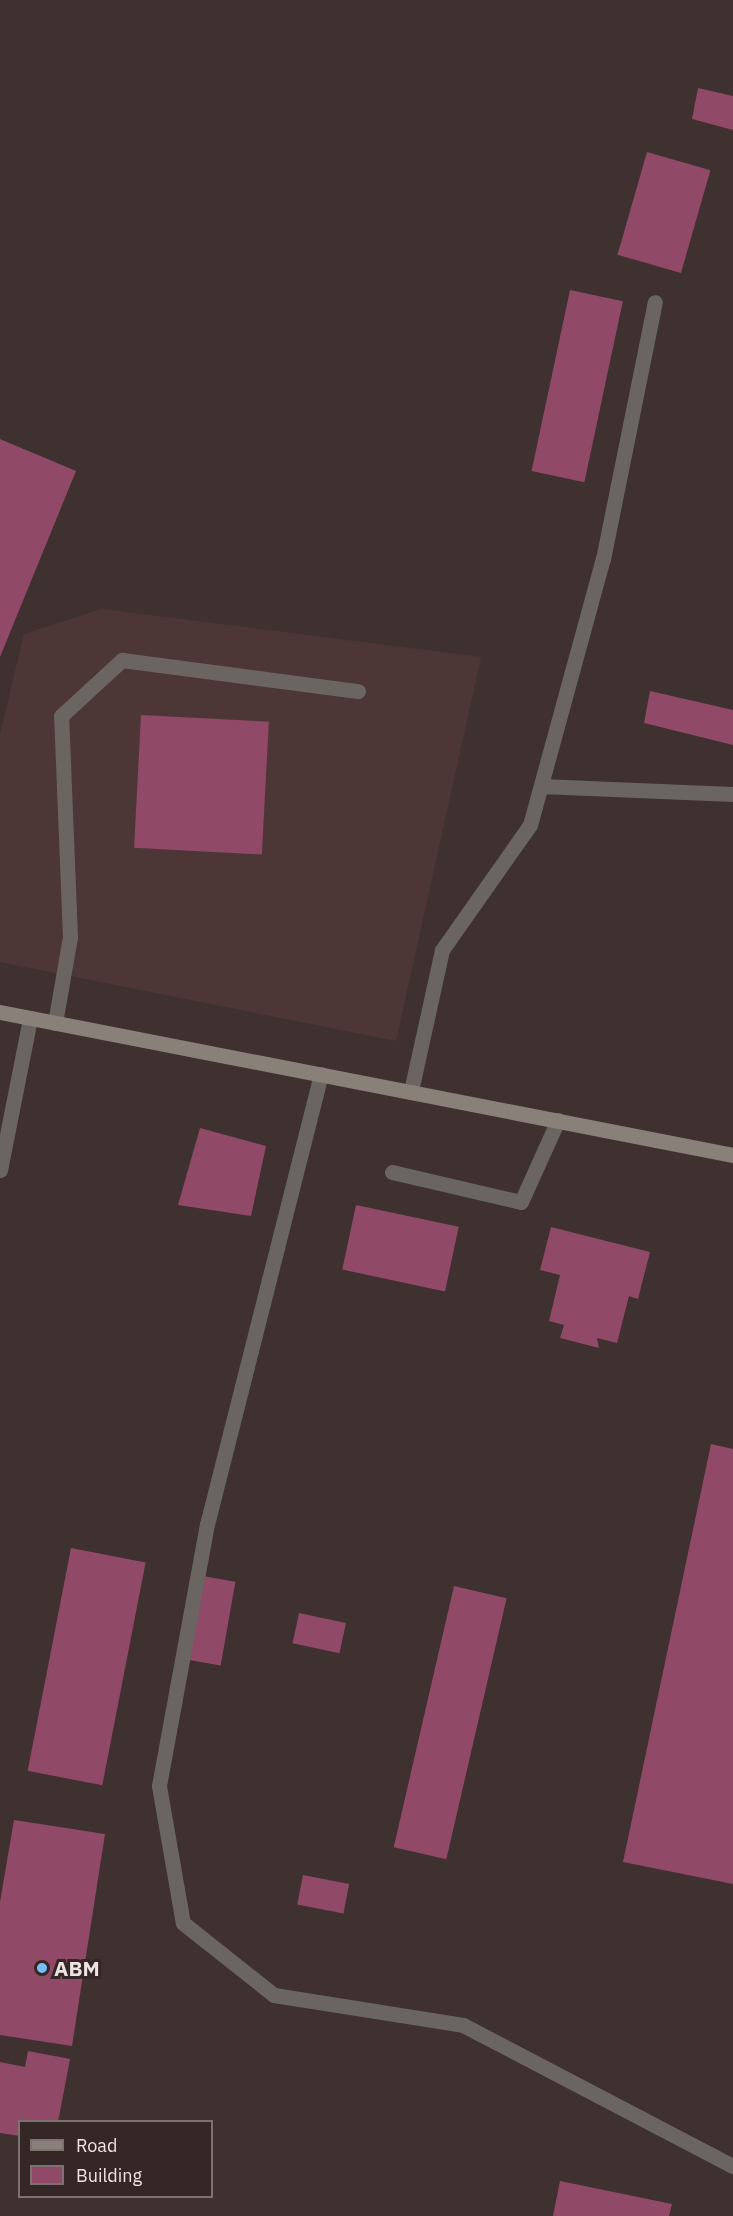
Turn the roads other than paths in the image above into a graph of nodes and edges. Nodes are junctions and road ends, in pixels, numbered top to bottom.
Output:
1 (655, 302) dead end
2 (358, 691) dead end
3 (541, 786) junction
4 (733, 794) edge
5 (0, 1012) edge
6 (30, 1018) junction
7 (55, 1023) junction
8 (321, 1074) junction
9 (411, 1091) junction
10 (558, 1120) junction
11 (733, 1155) edge
12 (0, 1170) edge
13 (392, 1172) dead end
14 (733, 2166) edge

1 - 3 lane
2 - 7 lane
3 - 4 lane
3 - 9 lane
5 - 6 street
6 - 7 street
6 - 12 lane
7 - 8 street
8 - 9 street
8 - 14 lane
9 - 10 street
10 - 11 street
10 - 13 lane

